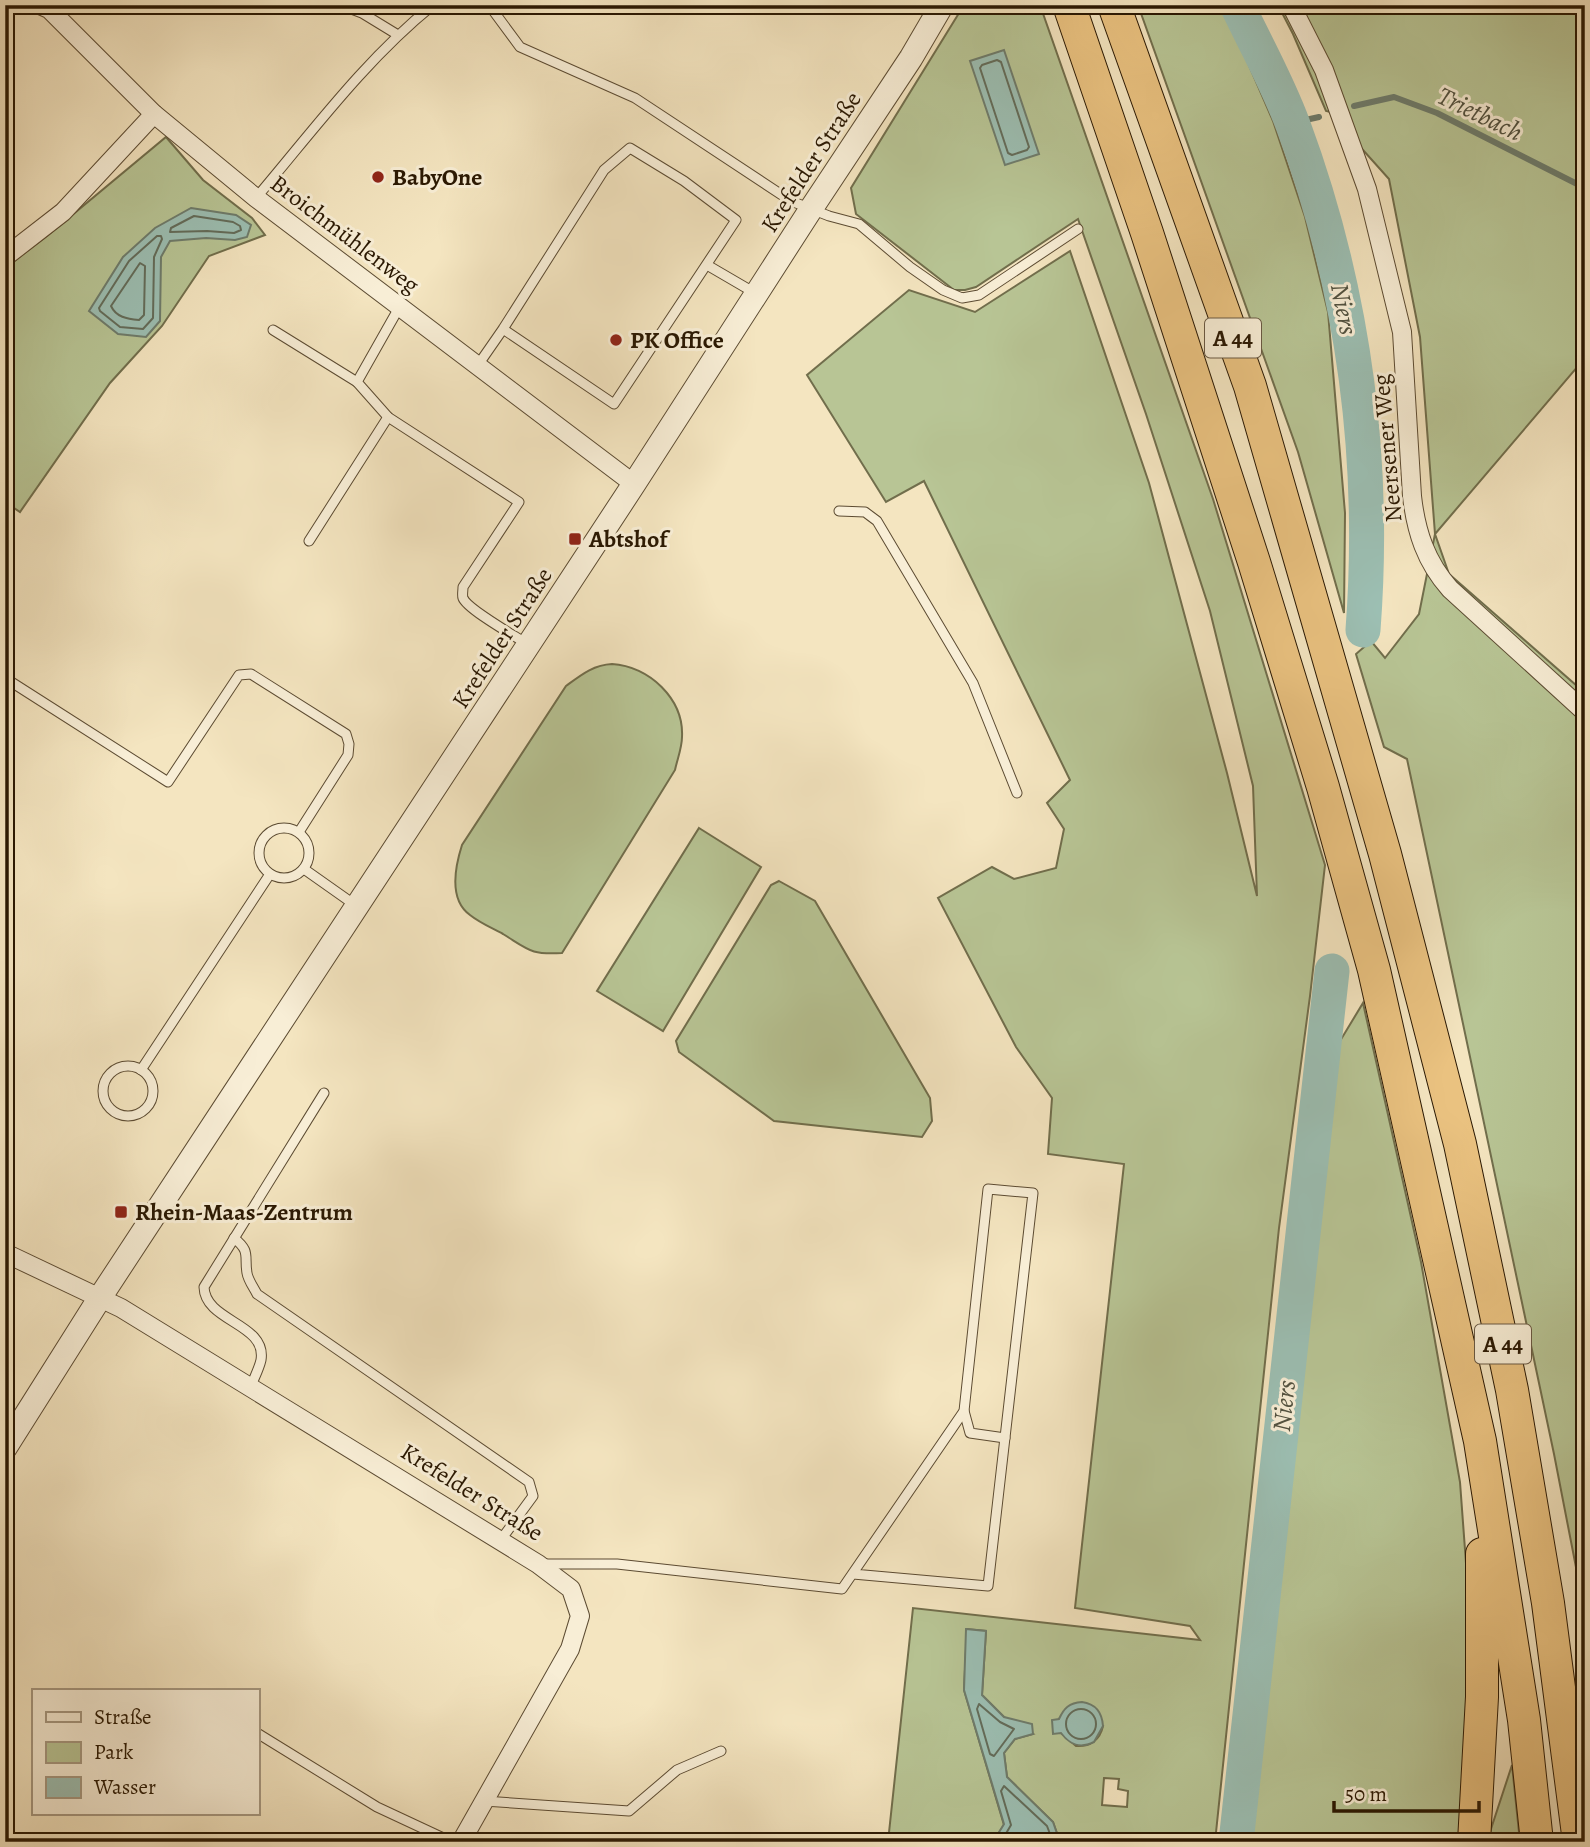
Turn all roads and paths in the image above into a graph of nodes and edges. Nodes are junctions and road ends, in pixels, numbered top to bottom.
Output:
1 (341, 5) edge
2 (433, 5) edge
3 (489, 5) edge
4 (942, 5) edge
5 (1069, 5) edge
6 (1114, 5) edge
7 (1291, 5) edge
8 (47, 6) edge
9 (398, 35) junction
10 (154, 114) junction
11 (256, 198) junction
12 (811, 209) junction
13 (1078, 229) dead end
14 (5, 257) edge
15 (707, 265) junction
16 (756, 294) junction
17 (400, 306) junction
18 (503, 329) junction
19 (273, 330) dead end
20 (478, 365) junction
21 (357, 382) junction
22 (388, 417) junction
23 (635, 484) junction
24 (839, 511) dead end
25 (309, 541) dead end
26 (528, 645) junction
27 (5, 678) edge
28 (1585, 712) edge
29 (1017, 793) dead end
30 (299, 832) junction
31 (304, 869) junction
32 (270, 874) junction
33 (357, 906) junction
34 (141, 1070) junction
35 (324, 1093) dead end
36 (234, 1238) junction
37 (5, 1253) edge
38 (100, 1296) junction
39 (5, 1303) edge
40 (5, 1322) edge
41 (251, 1386) junction
42 (964, 1410) junction
43 (1005, 1437) junction
44 (1480, 1441) junction
45 (5, 1448) edge
46 (500, 1541) junction
47 (538, 1564) junction
48 (853, 1574) junction
49 (259, 1734) edge
50 (721, 1751) dead end
51 (484, 1801) junction
52 (463, 1841) edge
53 (529, 1842) edge
54 (571, 1842) edge
55 (1474, 1842) edge
56 (1537, 1842) edge
57 (1579, 1842) edge

1 - 9 lane
2 - 9 lane
3 - 12 lane
4 - 12 street, Krefelder Straße
5 - 44 highway, A 44
6 - 57 highway, A 44
7 - 28 street, Neersener Weg
8 - 10 street, Broichmühlenweg
9 - 11 lane
10 - 11 street, Broichmühlenweg
10 - 14 street
11 - 17 street, Broichmühlenweg
12 - 13 lane
12 - 16 street, Krefelder Straße
15 - 16 lane
15 - 18 lane
15 - 18 lane
16 - 23 street, Krefelder Straße
17 - 20 street, Broichmühlenweg
17 - 21 lane
18 - 20 lane
19 - 21 lane
20 - 23 street, Broichmühlenweg
21 - 22 lane
22 - 25 lane
22 - 26 lane
23 - 26 street, Krefelder Straße
24 - 29 lane
26 - 33 street, Krefelder Straße
27 - 30 lane
30 - 31 lane
30 - 32 lane
31 - 32 lane
31 - 33 lane
32 - 34 lane
33 - 38 street, Krefelder Straße
34 - 34 lane
35 - 36 lane
36 - 41 lane
36 - 46 lane
37 - 38 street, Krefelder Straße
38 - 41 street, Krefelder Straße
38 - 45 street, Krefelder Straße
39 - 40 lane
41 - 46 street, Krefelder Straße
42 - 43 lane
42 - 43 lane
42 - 48 lane
43 - 48 lane
44 - 55 highway
44 - 56 highway, A 44
46 - 47 street, Krefelder Straße
47 - 48 lane
47 - 51 street, Krefelder Straße
49 - 52 lane
50 - 51 lane
51 - 52 street, Krefelder Straße
53 - 54 lane

